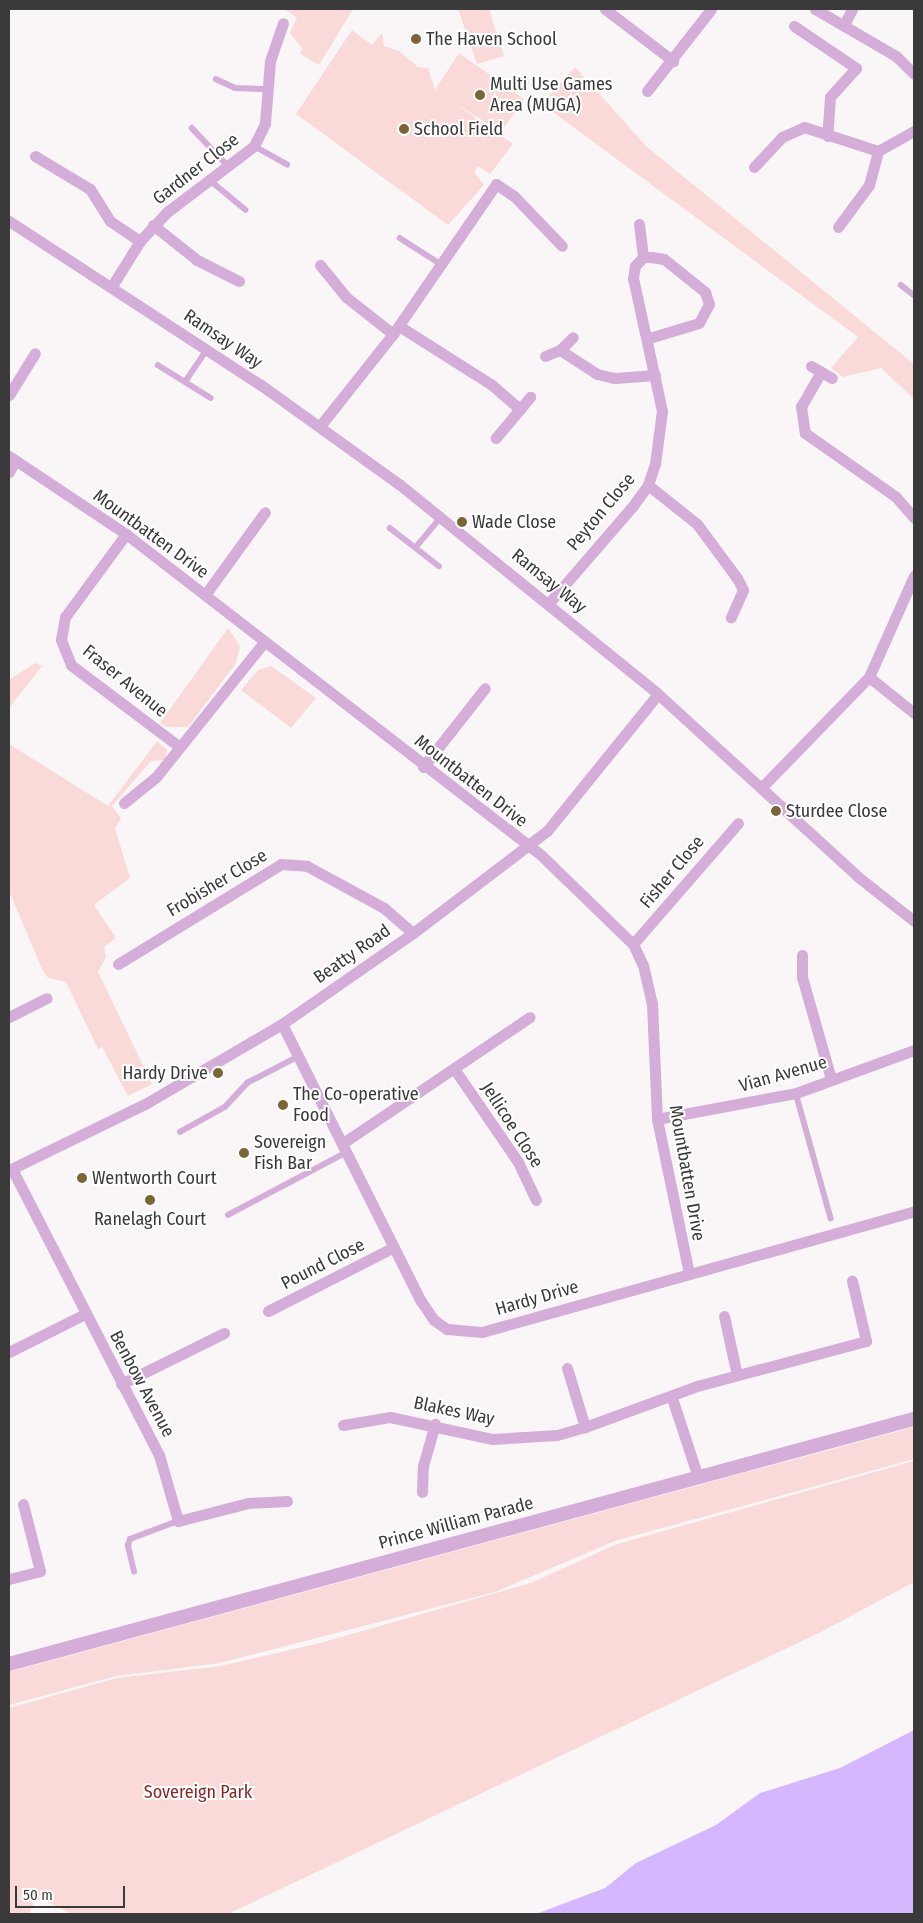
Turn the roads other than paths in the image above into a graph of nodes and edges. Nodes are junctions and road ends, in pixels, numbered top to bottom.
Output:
1 (605, 9) edge
2 (711, 9) edge
3 (815, 9) edge
4 (852, 9) edge
5 (284, 23) dead end
6 (845, 23) junction
7 (794, 26) dead end
8 (673, 62) junction
9 (914, 74) edge
10 (216, 79) dead end
11 (269, 89) junction
12 (648, 91) dead end
13 (192, 128) dead end
14 (914, 131) edge
15 (827, 136) junction
16 (254, 146) junction
17 (878, 150) junction
18 (35, 156) dead end
19 (288, 164) dead end
20 (754, 167) dead end
21 (229, 168) junction
22 (212, 181) junction
23 (246, 210) dead end
24 (9, 221) edge
25 (639, 224) dead end
26 (153, 225) junction
27 (838, 227) dead end
28 (400, 238) dead end
29 (140, 241) junction
30 (562, 246) dead end
31 (643, 257) junction
32 (438, 263) junction
33 (320, 265) dead end
34 (239, 281) dead end
35 (901, 285) dead end
36 (112, 286) junction
37 (914, 295) edge
38 (396, 330) junction
39 (573, 337) dead end
40 (649, 338) junction
41 (207, 349) junction
42 (560, 350) junction
43 (35, 353) dead end
44 (545, 356) dead end
45 (158, 365) dead end
46 (656, 375) junction
47 (832, 378) dead end
48 (185, 382) junction
49 (9, 396) edge
50 (530, 397) dead end
51 (211, 398) dead end
52 (520, 409) junction
53 (320, 426) junction
54 (496, 438) dead end
55 (12, 459) edge
56 (9, 472) edge
57 (648, 485) junction
58 (265, 512) dead end
59 (441, 517) junction
60 (914, 518) edge
61 (390, 528) dead end
62 (126, 534) junction
63 (416, 547) junction
64 (439, 566) dead end
65 (914, 576) edge
66 (205, 595) junction
67 (549, 603) junction
68 (730, 617) dead end
69 (264, 642) junction
70 (868, 677) junction
71 (485, 688) dead end
72 (658, 694) junction
73 (914, 713) edge
74 (180, 747) junction
75 (424, 767) junction
76 (763, 786) junction
77 (124, 804) dead end
78 (738, 823) dead end
79 (529, 847) junction
80 (914, 921) edge
81 (413, 933) junction
82 (633, 944) junction
83 (802, 954) dead end
84 (118, 964) dead end
85 (47, 998) dead end
86 (9, 1017) edge
87 (530, 1017) dead end
88 (282, 1024) junction
89 (914, 1050) edge
90 (299, 1056) junction
91 (455, 1070) junction
92 (831, 1080) junction
93 (796, 1093) junction
94 (657, 1119) junction
95 (180, 1132) dead end
96 (345, 1147) junction
97 (10, 1169) edge
98 (536, 1200) dead end
99 (914, 1211) edge
100 (228, 1215) dead end
101 (831, 1218) dead end
102 (394, 1248) junction
103 (689, 1274) junction
104 (852, 1281) dead end
105 (268, 1311) dead end
106 (85, 1314) junction
107 (724, 1316) dead end
108 (224, 1333) dead end
109 (9, 1352) edge
110 (567, 1368) dead end
111 (737, 1375) junction
112 (121, 1384) junction
113 (672, 1398) junction
114 (914, 1419) edge
115 (435, 1424) junction
116 (343, 1426) dead end
117 (585, 1427) junction
118 (698, 1477) junction
119 (422, 1492) dead end
120 (287, 1501) dead end
121 (23, 1504) dead end
122 (178, 1521) junction
123 (134, 1572) dead end
124 (9, 1579) edge
125 (9, 1664) edge

1 - 8 street
2 - 8 street
3 - 6 street
4 - 6 street
5 - 11 street, Gardner Close
6 - 9 street
7 - 15 street
8 - 12 street
10 - 11 lane
11 - 16 street, Gardner Close
13 - 21 lane
14 - 17 street
15 - 17 street
15 - 20 street
16 - 19 lane
16 - 21 street, Gardner Close
17 - 27 street
18 - 29 street
21 - 22 street, Gardner Close
22 - 23 lane
22 - 26 street, Gardner Close
24 - 36 street, Ramsay Way
25 - 31 street, Peyton Close
26 - 29 street, Gardner Close
26 - 34 street, Gardner Close
28 - 32 lane
29 - 36 street, Gardner Close
30 - 32 street
31 - 40 street, Peyton Close
31 - 40 street
32 - 38 street
33 - 38 street
35 - 37 lane
36 - 41 street, Ramsay Way
38 - 52 street
38 - 53 street
39 - 42 street
40 - 46 street, Peyton Close
41 - 48 lane
41 - 53 street, Ramsay Way
42 - 44 street
42 - 46 street
43 - 49 street
45 - 48 lane
46 - 57 street, Peyton Close
47 - 60 street
48 - 51 lane
50 - 52 street
52 - 54 street
53 - 59 street, Ramsay Way
55 - 56 street
55 - 62 street, Mountbatten Drive
57 - 67 street, Peyton Close
57 - 68 street
58 - 66 street
59 - 63 lane
59 - 67 street, Ramsay Way
61 - 63 lane
62 - 66 street, Mountbatten Drive
62 - 74 street, Fraser Avenue
63 - 64 lane
65 - 70 street
66 - 69 street, Mountbatten Drive
67 - 72 street, Ramsay Way
69 - 74 street
69 - 75 street, Mountbatten Drive
70 - 73 street
70 - 76 street
71 - 75 street
72 - 76 street, Ramsay Way
72 - 79 street, Beatty Road
74 - 77 street
75 - 79 street, Mountbatten Drive
76 - 80 street, Ramsay Way
78 - 82 street, Fisher Close
79 - 81 street, Beatty Road
79 - 82 street, Mountbatten Drive
81 - 84 street, Frobisher Close
81 - 88 street, Beatty Road
82 - 94 street, Mountbatten Drive
83 - 92 street
85 - 86 street
87 - 91 street
88 - 90 street, Hardy Drive
88 - 97 street, Beatty Road
89 - 92 street, Vian Avenue
90 - 95 lane
90 - 96 street, Hardy Drive
91 - 96 street
91 - 98 street, Jellicoe Close
92 - 93 street, Vian Avenue
93 - 94 street, Vian Avenue
93 - 101 lane
94 - 103 street, Mountbatten Drive
96 - 100 lane
96 - 102 street, Hardy Drive
97 - 106 street, Benbow Avenue
99 - 103 street, Hardy Drive
102 - 103 street, Hardy Drive
102 - 105 street, Pound Close
104 - 111 street, Blakes Way
106 - 109 street
106 - 112 street, Benbow Avenue
107 - 111 street
108 - 112 street
110 - 117 street
111 - 113 street, Blakes Way
112 - 122 street, Benbow Avenue
113 - 117 street, Blakes Way
113 - 118 street
114 - 118 street, Prince William Parade
115 - 116 street, Blakes Way
115 - 117 street, Blakes Way
115 - 119 street
118 - 125 street, Prince William Parade
120 - 122 street
121 - 124 street
122 - 123 lane

